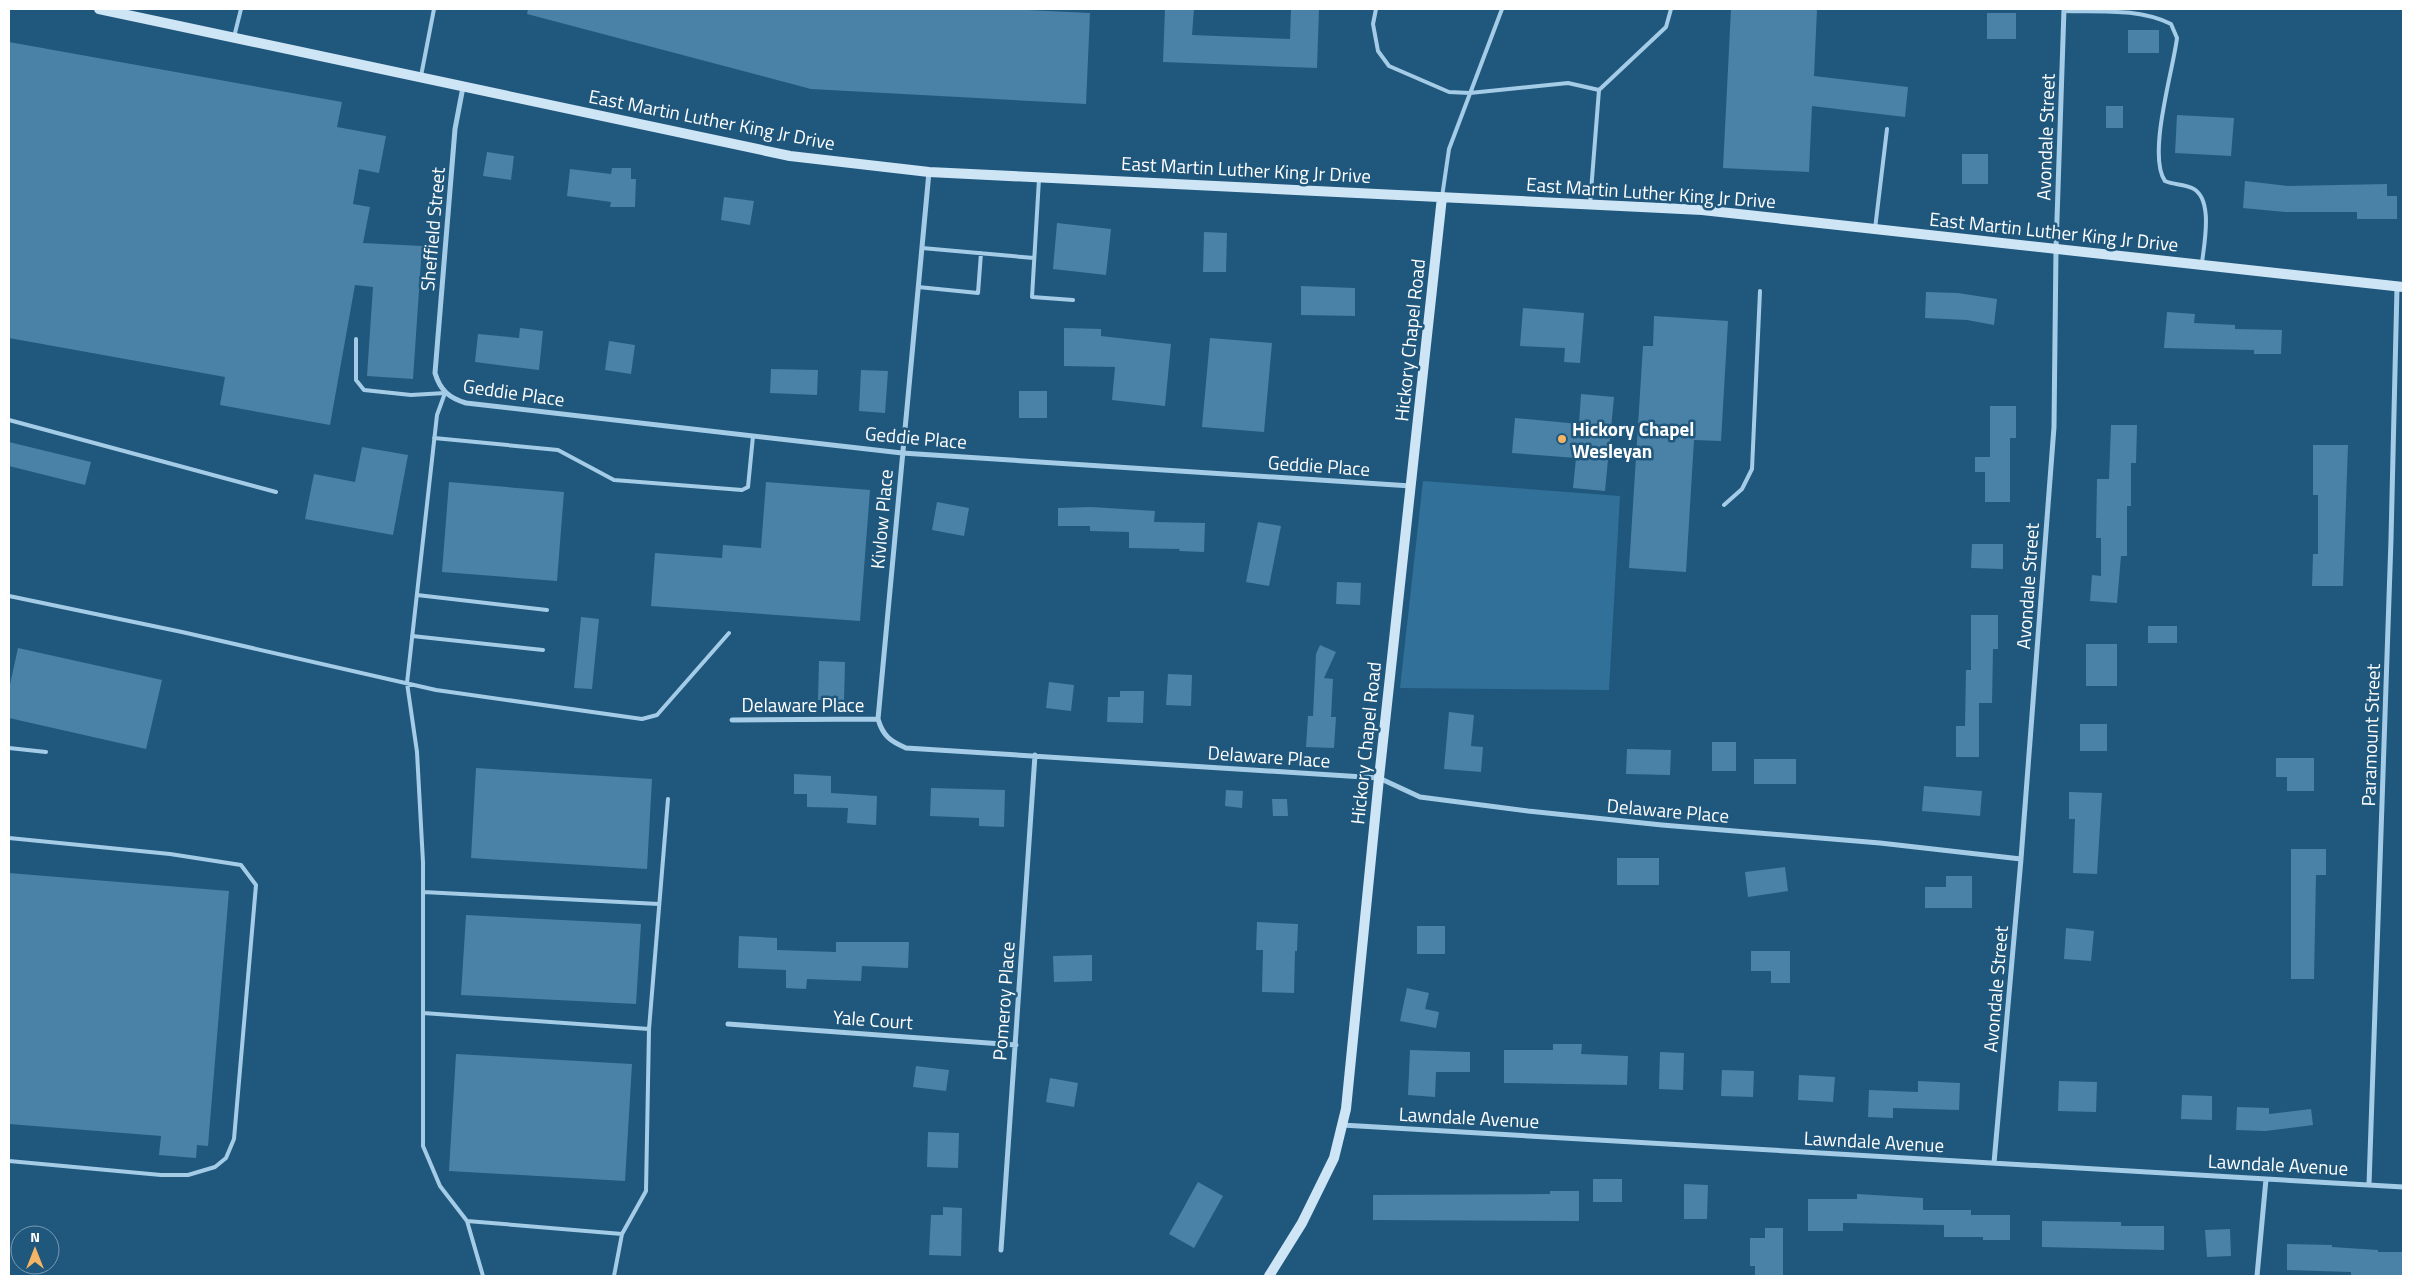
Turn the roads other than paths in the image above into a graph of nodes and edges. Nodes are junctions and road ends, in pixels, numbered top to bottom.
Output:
1 (99, 9) edge
2 (241, 9) edge
3 (434, 9) edge
4 (1376, 9) edge
5 (1502, 9) edge
6 (1672, 9) edge
7 (2064, 10) edge
8 (143, 13) edge
9 (234, 38) junction
10 (420, 78) junction
11 (463, 87) junction
12 (1598, 90) junction
13 (1470, 93) junction
14 (1887, 129) dead end
15 (929, 172) junction
16 (1039, 177) junction
17 (1442, 197) junction
18 (1590, 204) junction
19 (1875, 229) junction
20 (922, 248) junction
21 (2056, 249) junction
22 (981, 253) junction
23 (1034, 258) junction
24 (2202, 265) junction
25 (918, 287) junction
26 (2400, 287) edge
27 (1760, 291) dead end
28 (1073, 300) dead end
29 (356, 340) dead end
30 (435, 373) joint
31 (445, 394) junction
32 (9, 420) edge
33 (753, 436) junction
34 (434, 438) junction
35 (902, 453) junction
36 (1411, 486) junction
37 (276, 492) dead end
38 (1724, 505) dead end
39 (417, 595) junction
40 (9, 596) edge
41 (547, 610) dead end
42 (729, 633) dead end
43 (412, 636) junction
44 (544, 650) dead end
45 (407, 683) junction
46 (878, 719) junction
47 (732, 720) dead end
48 (9, 748) edge
49 (46, 752) dead end
50 (1035, 755) junction
51 (1379, 778) junction
52 (668, 799) dead end
53 (9, 838) edge
54 (2021, 859) junction
55 (423, 892) junction
56 (659, 904) junction
57 (423, 1014) junction
58 (728, 1024) dead end
59 (650, 1029) junction
60 (1016, 1045) junction
61 (1342, 1125) junction
62 (9, 1161) edge
63 (1994, 1163) junction
64 (2266, 1179) junction
65 (2369, 1185) junction
66 (2403, 1187) edge
67 (467, 1221) junction
68 (622, 1234) junction
69 (1001, 1250) dead end
70 (483, 1276) edge
71 (614, 1276) edge
72 (1269, 1276) edge
73 (2257, 1276) edge

1 - 8 main road, East Martin Luther King Jr Drive
2 - 9 lane
3 - 10 lane
4 - 13 lane
5 - 13 lane
6 - 12 lane
7 - 21 street, Avondale Street
7 - 24 lane
8 - 9 main road, East Martin Luther King Jr Drive
9 - 10 main road, East Martin Luther King Jr Drive
10 - 11 main road, East Martin Luther King Jr Drive
11 - 15 main road, East Martin Luther King Jr Drive
11 - 30 street, Sheffield Street
12 - 13 lane
12 - 18 lane
13 - 17 lane
14 - 19 lane
15 - 16 main road, East Martin Luther King Jr Drive
15 - 20 street, Kivlow Place
16 - 17 main road, East Martin Luther King Jr Drive
16 - 23 lane
17 - 18 main road, East Martin Luther King Jr Drive
17 - 36 main road, Hickory Chapel Road
18 - 19 main road, East Martin Luther King Jr Drive
19 - 21 main road, East Martin Luther King Jr Drive
20 - 22 lane
20 - 25 street, Kivlow Place
21 - 24 main road, East Martin Luther King Jr Drive
21 - 54 street, Avondale Street
22 - 23 lane
22 - 25 lane
23 - 28 lane
24 - 26 main road, East Martin Luther King Jr Drive
25 - 35 street, Kivlow Place
26 - 65 street, Paramount Street
27 - 38 lane
29 - 31 lane
30 - 31 street, Geddie Place
31 - 33 street, Geddie Place
31 - 34 lane
32 - 37 lane
33 - 34 lane
33 - 35 street, Geddie Place
34 - 39 lane
35 - 36 street, Geddie Place
35 - 46 street, Kivlow Place
36 - 51 main road, Hickory Chapel Road
39 - 41 lane
39 - 43 lane
40 - 45 lane
42 - 45 lane
43 - 44 lane
43 - 45 lane
45 - 55 lane
46 - 47 street, Delaware Place
46 - 50 street, Delaware Place
48 - 49 lane
50 - 51 street, Delaware Place
50 - 60 street, Pomeroy Place
51 - 54 street, Delaware Place
51 - 61 main road, Hickory Chapel Road
52 - 56 lane
53 - 62 lane
54 - 63 street, Avondale Street
55 - 56 lane
55 - 57 lane
56 - 59 lane
57 - 59 lane
57 - 67 lane
58 - 60 street, Yale Court
59 - 68 lane
60 - 69 street, Pomeroy Place
61 - 63 street, Lawndale Avenue
61 - 72 main road, Hickory Chapel Road
63 - 64 street, Lawndale Avenue
64 - 65 street, Lawndale Avenue
64 - 73 street
65 - 66 street, Lawndale Avenue
67 - 68 lane
67 - 70 lane
68 - 71 lane

